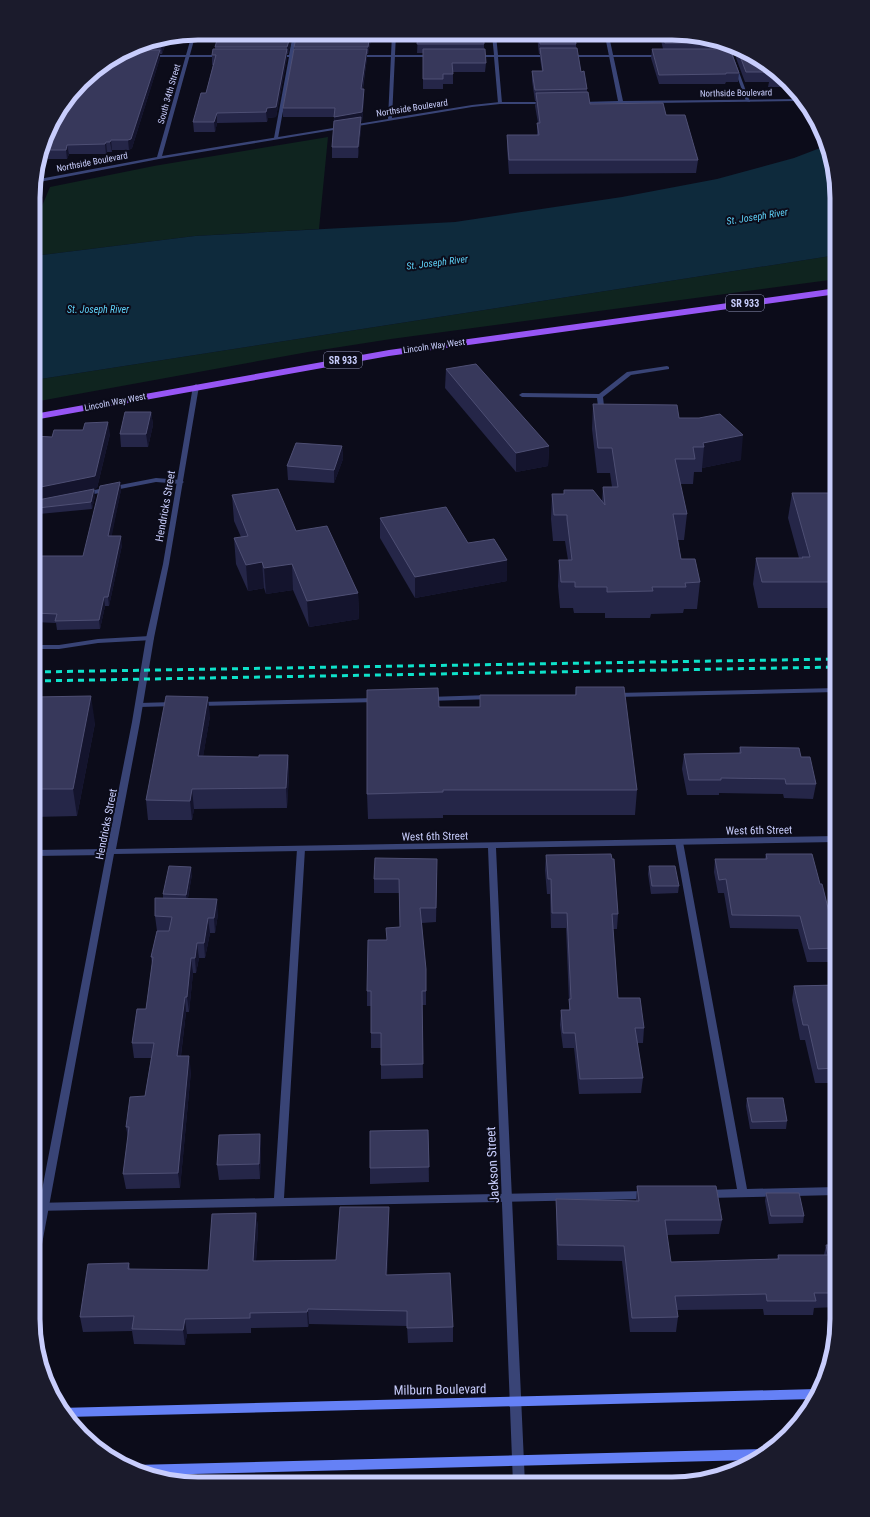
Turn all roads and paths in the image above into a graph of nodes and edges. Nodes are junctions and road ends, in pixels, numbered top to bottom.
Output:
1 (192, 40) edge
2 (293, 40) edge
3 (394, 40) edge
4 (494, 40) edge
5 (608, 40) edge
6 (729, 51) edge
7 (141, 56) edge
8 (188, 56) junction
9 (227, 56) edge
10 (267, 56) edge
11 (291, 56) junction
12 (306, 56) edge
13 (353, 56) edge
14 (393, 56) junction
15 (440, 56) edge
16 (472, 56) edge
17 (496, 56) junction
18 (558, 56) edge
19 (565, 56) edge
20 (612, 56) junction
21 (671, 56) edge
22 (724, 56) edge
23 (731, 56) junction
24 (739, 56) edge
25 (796, 100) edge
26 (748, 101) junction
27 (552, 103) edge
28 (575, 103) edge
29 (621, 103) junction
30 (500, 104) junction
31 (390, 120) junction
32 (53, 137) edge
33 (276, 138) junction
34 (46, 153) edge
35 (159, 158) junction
36 (41, 181) edge
37 (830, 292) edge
38 (667, 368) dead end
39 (196, 386) junction
40 (522, 395) dead end
41 (600, 396) junction
42 (40, 416) edge
43 (603, 422) edge
44 (181, 482) junction
45 (80, 495) edge
46 (150, 638) junction
47 (40, 647) edge
48 (830, 690) edge
49 (612, 695) edge
50 (502, 697) edge
51 (423, 699) edge
52 (384, 700) edge
53 (139, 705) junction
54 (830, 839) edge
55 (679, 842) junction
56 (492, 846) junction
57 (301, 848) junction
58 (112, 852) junction
59 (40, 853) edge
60 (830, 1191) edge
61 (696, 1194) edge
62 (743, 1194) junction
63 (656, 1195) edge
64 (40, 1197) edge
65 (507, 1197) junction
66 (279, 1203) junction
67 (40, 1207) edge
68 (811, 1394) edge
69 (516, 1402) junction
70 (71, 1412) edge
71 (754, 1454) edge
72 (518, 1460) junction
73 (149, 1470) edge
74 (519, 1477) edge

1 - 8 street, South 34th Street
2 - 11 street
3 - 14 street
4 - 17 street
5 - 20 street
6 - 23 street
7 - 8 street
8 - 9 street
8 - 35 street, South 34th Street
10 - 11 street
11 - 12 street
11 - 33 street
13 - 14 street
14 - 15 street
14 - 31 street
16 - 17 street
17 - 18 street
17 - 30 street
19 - 20 street
20 - 21 street
20 - 29 street
22 - 23 street
23 - 24 street
23 - 26 street
25 - 26 street, Northside Boulevard
26 - 29 street, Northside Boulevard
27 - 30 street, Northside Boulevard
28 - 29 street, Northside Boulevard
30 - 31 street, Northside Boulevard
31 - 33 street, Northside Boulevard
32 - 34 street
33 - 35 street, Northside Boulevard
35 - 36 street, Northside Boulevard
37 - 39 main road, Lincoln Way West / SR 933
38 - 41 street
39 - 42 main road, Lincoln Way West / SR 933
39 - 44 street, Hendricks Street
40 - 41 street
41 - 43 street
44 - 45 street
44 - 46 street, Hendricks Street
46 - 47 street
46 - 53 street, Hendricks Street
48 - 49 street
50 - 51 street
52 - 53 street
53 - 58 street, Hendricks Street
54 - 55 street, West 6th Street
55 - 56 street, West 6th Street
55 - 62 street
56 - 57 street, West 6th Street
56 - 65 street, Jackson Street
57 - 58 street, West 6th Street
57 - 66 street
58 - 59 street, West 6th Street
58 - 64 street, Hendricks Street
60 - 62 street
61 - 62 street
63 - 65 street
65 - 66 street
65 - 69 street, Jackson Street
66 - 67 street
68 - 69 street, Milburn Boulevard
69 - 70 street, Milburn Boulevard
69 - 72 street, Jackson Street
71 - 72 street
72 - 73 street
72 - 74 street, Jackson Street

